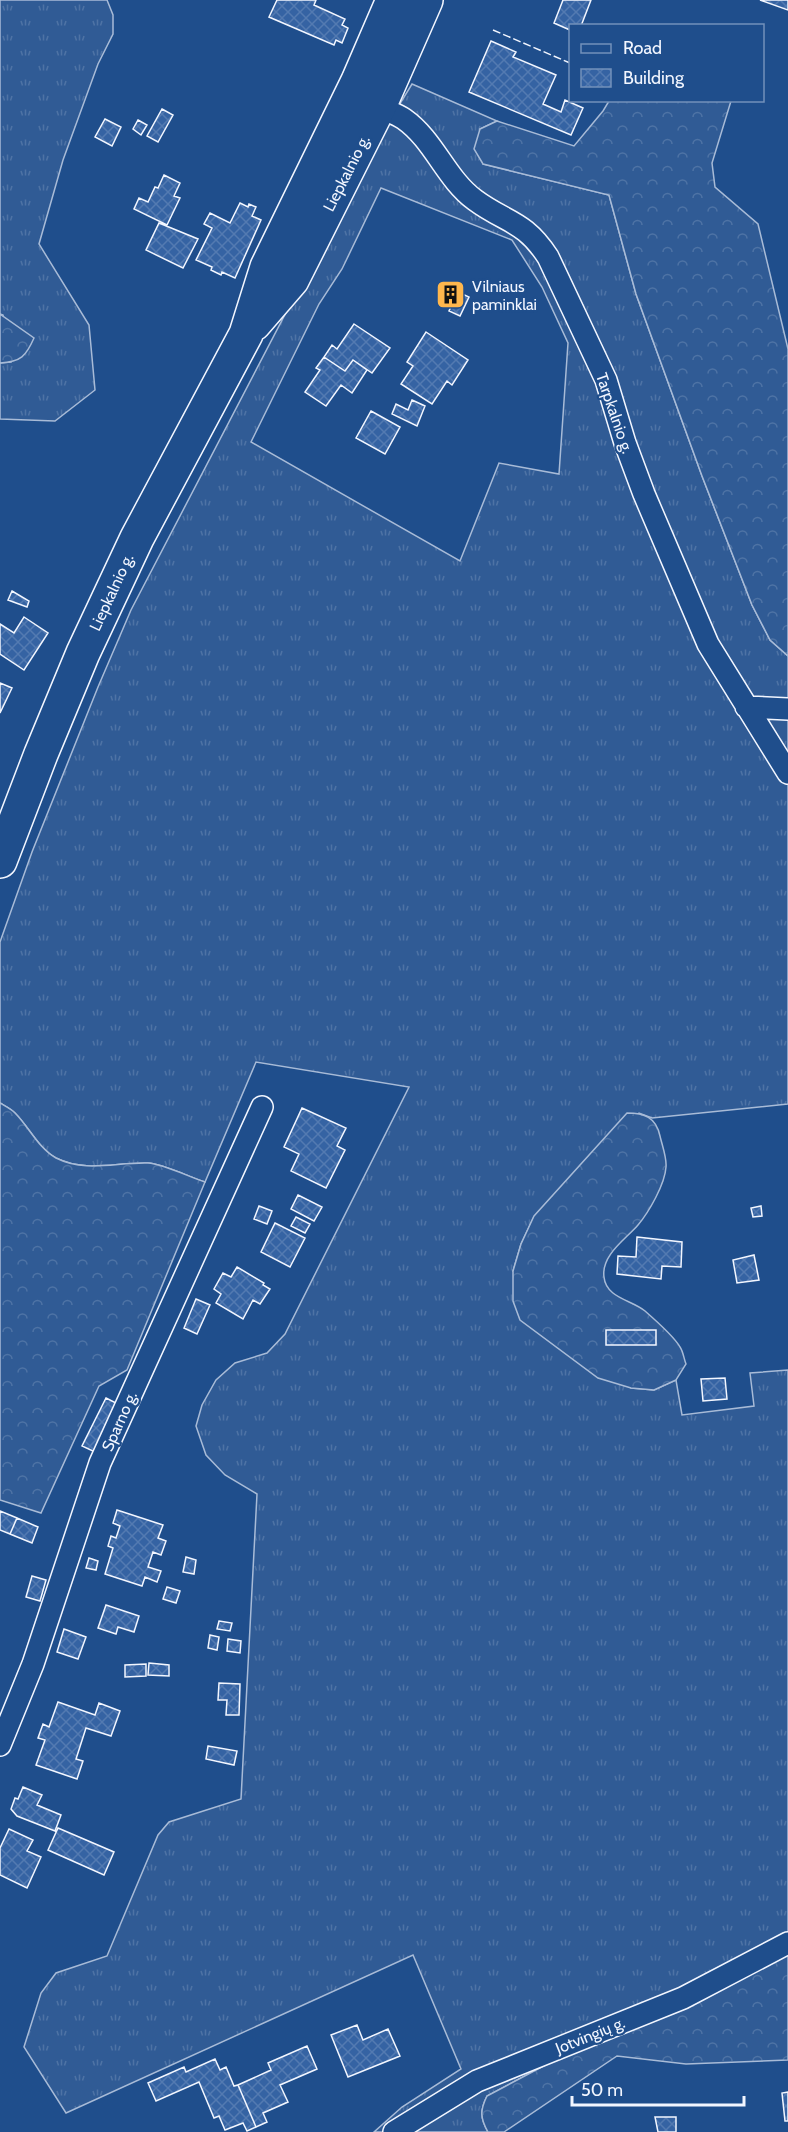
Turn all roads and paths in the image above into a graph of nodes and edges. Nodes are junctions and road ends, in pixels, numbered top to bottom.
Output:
1 (393, 0) edge
2 (426, 0) edge
3 (379, 107) junction
4 (246, 334) junction
5 (746, 707) junction
6 (788, 709) edge
7 (788, 773) edge
8 (0, 861) edge
9 (262, 1107) dead end
10 (0, 1745) edge
11 (788, 1943) edge
12 (394, 2132) edge

1 - 4 main road, Liepkalnio g.
2 - 3 main road, Liepkalnio g.
3 - 4 main road, Liepkalnio g.
3 - 5 street, Tarpkalnio g.
4 - 8 main road, Liepkalnio g.
5 - 6 street
5 - 7 street, Tarpkalnio g.
9 - 10 street, Sparno g.
11 - 12 street, Jotvingių g.

